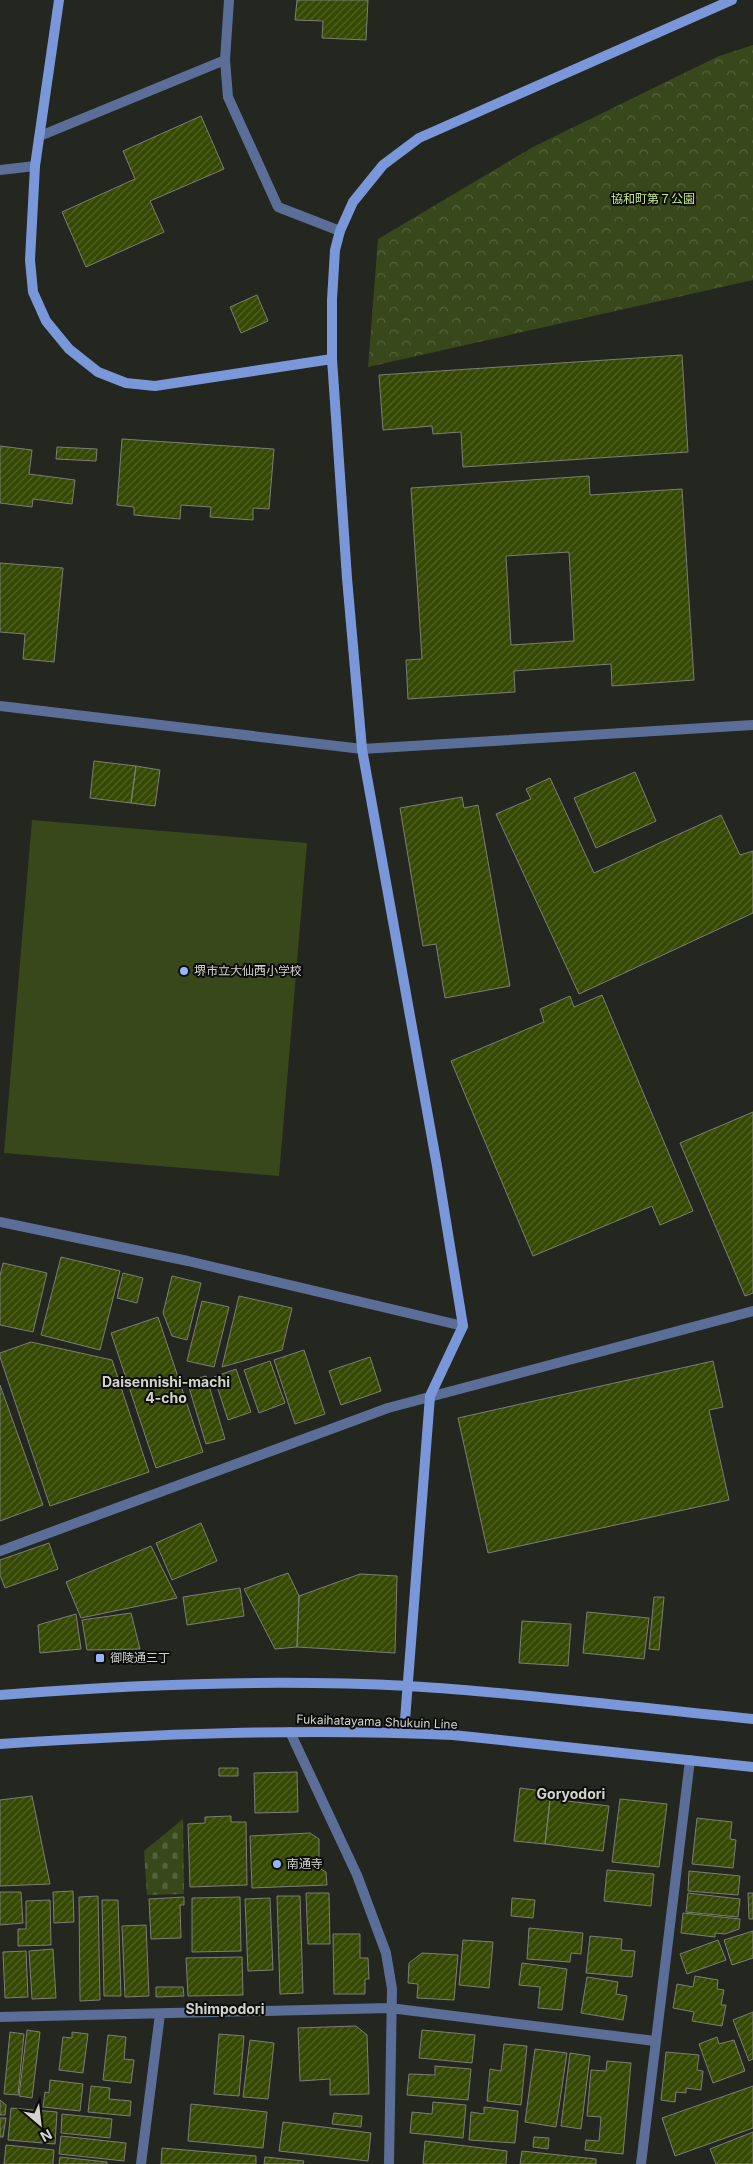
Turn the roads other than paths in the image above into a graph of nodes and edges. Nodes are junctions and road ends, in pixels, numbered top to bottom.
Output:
1 (60, 0) edge
2 (229, 0) edge
3 (732, 0) edge
4 (225, 60) junction
5 (40, 136) junction
6 (35, 166) junction
7 (0, 170) edge
8 (340, 231) junction
9 (332, 359) junction
10 (0, 706) edge
11 (753, 725) edge
12 (362, 749) junction
13 (0, 1222) edge
14 (753, 1311) edge
15 (463, 1326) junction
16 (430, 1396) junction
17 (0, 1551) edge
18 (407, 1686) junction
19 (0, 1695) edge
20 (753, 1719) edge
21 (290, 1732) junction
22 (404, 1733) junction
23 (0, 1744) edge
24 (690, 1760) junction
25 (753, 1767) edge
26 (390, 2008) junction
27 (160, 2014) junction
28 (0, 2017) edge
29 (655, 2041) junction
30 (142, 2164) edge
31 (389, 2164) edge
32 (641, 2164) edge

1 - 5 street
2 - 4 street
3 - 8 street
4 - 5 street
4 - 8 street
5 - 6 street
6 - 7 street
6 - 9 street
8 - 9 street
9 - 12 street
10 - 12 street
11 - 12 street
12 - 15 street
13 - 15 street
14 - 16 street
15 - 16 street
16 - 17 street
16 - 18 street
18 - 19 street
18 - 20 street
18 - 22 street
21 - 22 street, Fukaihatayama Shukuin Line
21 - 23 street, Fukaihatayama Shukuin Line
21 - 26 street
22 - 24 street, Fukaihatayama Shukuin Line
24 - 25 street, Fukaihatayama Shukuin Line
24 - 29 street
26 - 27 street
26 - 29 street
26 - 31 street
27 - 28 street
27 - 30 street
29 - 32 street

